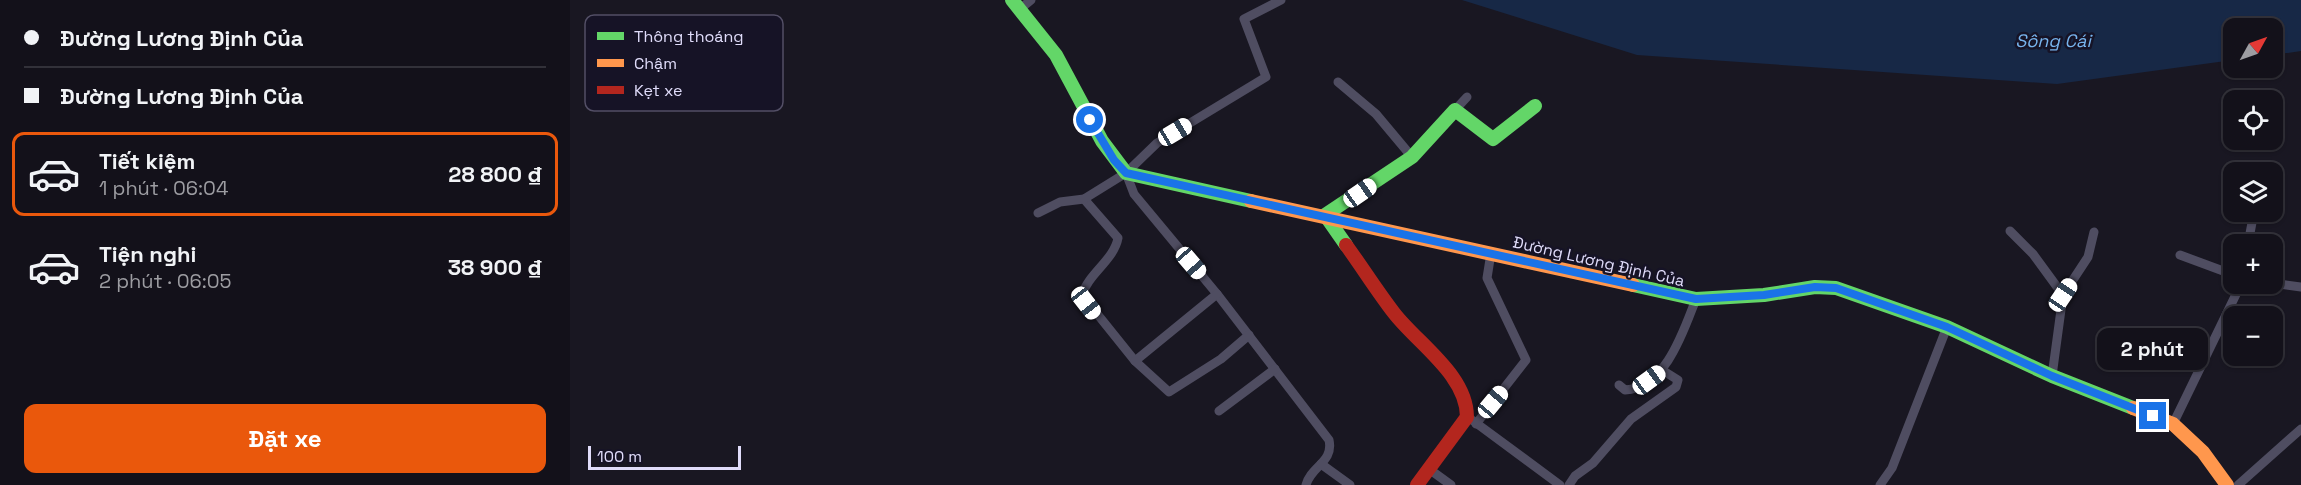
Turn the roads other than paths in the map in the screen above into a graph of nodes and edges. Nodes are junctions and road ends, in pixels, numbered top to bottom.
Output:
1 (1281, 0) edge
2 (1021, 3) edge
3 (1338, 82) dead end
4 (1467, 97) dead end
5 (1535, 106) dead end
6 (1455, 110) junction
7 (1412, 157) junction
8 (1126, 173) junction
9 (1084, 199) junction
10 (1038, 213) dead end
11 (1325, 215) junction
12 (2010, 231) dead end
13 (2094, 232) dead end
14 (1491, 254) junction
15 (2180, 255) dead end
16 (2223, 271) edge
17 (2283, 285) edge
18 (2301, 287) edge
19 (1218, 294) junction
20 (2236, 294) edge
21 (2063, 295) junction
22 (1696, 299) junction
23 (1947, 327) junction
24 (1249, 335) junction
25 (1135, 362) junction
26 (1275, 369) junction
27 (1662, 370) junction
28 (2052, 376) junction
29 (1619, 385) dead end
30 (1219, 411) dead end
31 (1472, 420) junction
32 (2173, 423) junction
33 (2301, 429) edge
34 (1322, 464) junction
35 (1429, 469) junction
36 (1306, 485) edge
37 (1350, 485) edge
38 (1417, 485) edge
39 (1451, 485) edge
40 (1560, 485) edge
41 (1569, 485) edge
42 (1880, 485) edge
43 (2228, 485) edge
44 (2238, 485) edge

1 - 8 street
2 - 8 street
3 - 7 street
4 - 6 street
5 - 6 street
6 - 7 street
7 - 11 street
8 - 9 street
8 - 11 street, Đường Lương Định Của
8 - 19 street
9 - 10 street
9 - 25 street
11 - 14 street, Đường Lương Định Của
11 - 31 street
12 - 21 street
13 - 21 street
14 - 22 street, Đường Lương Định Của
14 - 31 street
15 - 16 street
17 - 18 street
19 - 24 street
19 - 25 street
20 - 32 street
21 - 28 street
22 - 23 street, Đường Lương Định Của
22 - 27 street
23 - 28 street, Đường Lương Định Của
23 - 42 street
24 - 25 street
24 - 26 street
26 - 30 street
26 - 34 street
27 - 29 street
27 - 41 street
28 - 32 street, Đường Lương Định Của
31 - 35 street
31 - 40 street
32 - 43 street, Đường Lương Định Của
33 - 44 street
34 - 36 street
34 - 37 street
35 - 38 street
35 - 39 street

